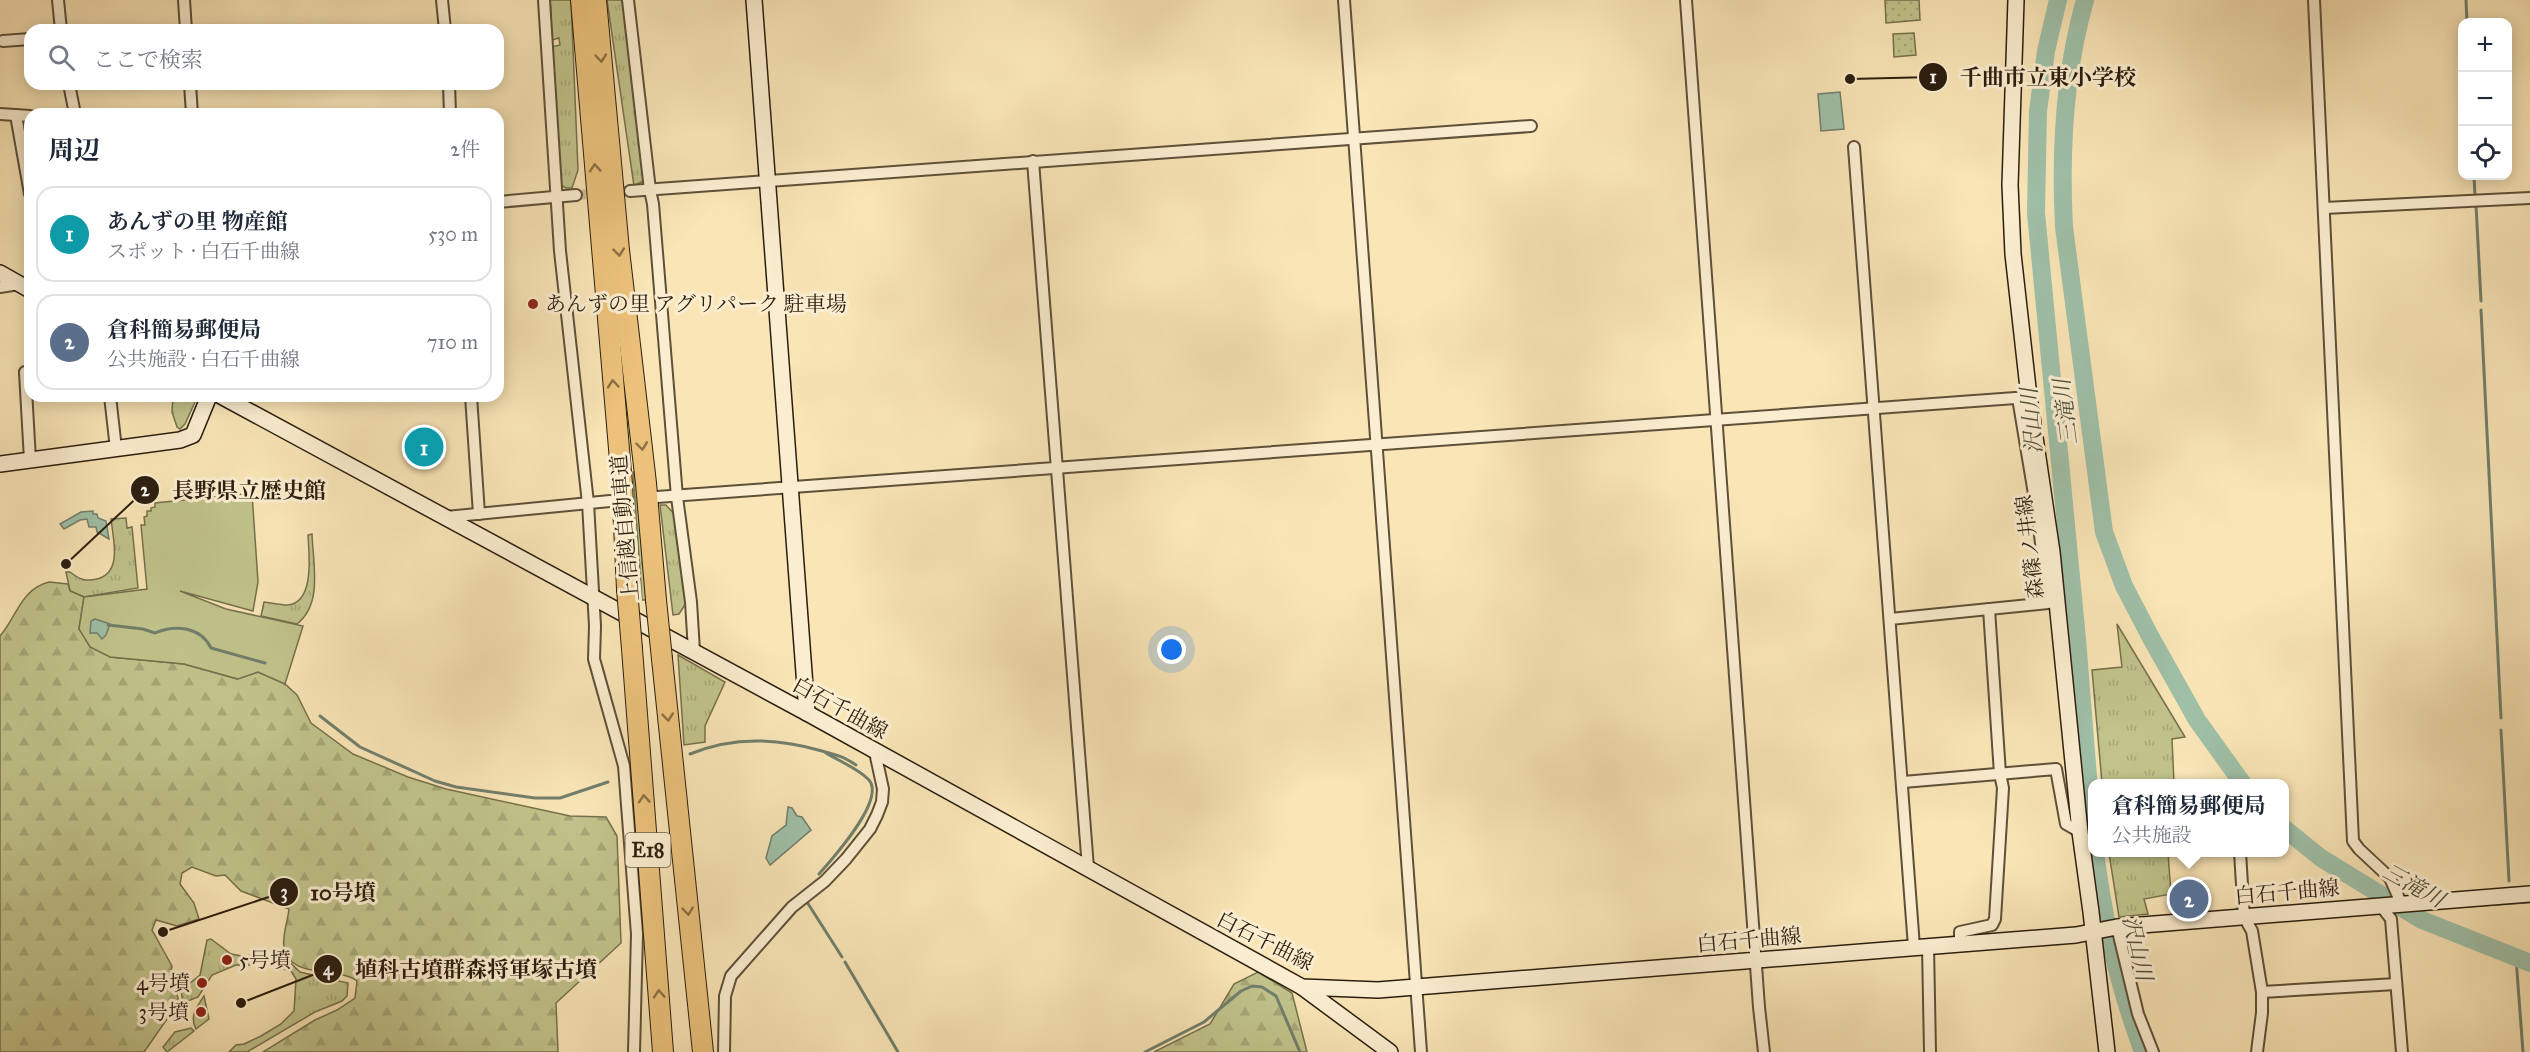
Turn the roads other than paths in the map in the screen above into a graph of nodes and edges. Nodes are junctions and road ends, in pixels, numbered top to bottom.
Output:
1 (58, 0) edge
2 (184, 0) edge
3 (442, 0) edge
4 (544, 0) edge
5 (581, 0) edge
6 (596, 0) edge
7 (628, 0) edge
8 (754, 0) edge
9 (1344, 0) edge
10 (1686, 0) edge
11 (2016, 0) edge
12 (2314, 0) edge
13 (60, 24) edge
14 (186, 24) edge
15 (444, 24) edge
16 (24, 39) edge
17 (3, 41) dead end
18 (70, 90) edge
19 (190, 90) edge
20 (448, 90) edge
21 (71, 108) edge
22 (192, 108) edge
23 (450, 108) edge
24 (0, 114) edge
25 (16, 115) junction
26 (24, 116) edge
27 (1532, 126) dead end
28 (1354, 139) junction
29 (1854, 147) dead end
30 (24, 150) edge
31 (1033, 161) junction
32 (767, 180) junction
33 (650, 190) junction
34 (630, 191) tunnel mouth
35 (576, 195) tunnel mouth
36 (556, 197) junction
37 (2530, 198) edge
38 (504, 201) edge
39 (2324, 208) junction
40 (0, 273) edge
41 (0, 287) edge
42 (24, 287) edge
43 (2024, 397) junction
44 (27, 402) edge
45 (111, 402) edge
46 (207, 402) edge
47 (232, 402) edge
48 (471, 402) edge
49 (1875, 408) junction
50 (1717, 420) junction
51 (1377, 445) junction
52 (116, 449) junction
53 (30, 460) junction
54 (0, 465) edge
55 (1057, 468) junction
56 (791, 488) junction
57 (657, 497) dead end
58 (677, 497) junction
59 (610, 501) dead end
60 (588, 502) junction
61 (479, 514) junction
62 (446, 517) junction
63 (592, 597) junction
64 (1989, 609) junction
65 (1890, 619) junction
66 (694, 651) junction
67 (807, 713) junction
68 (875, 752) junction
69 (2000, 774) junction
70 (1903, 782) junction
71 (2080, 832) junction
72 (2240, 857) edge
73 (1088, 868) junction
74 (2530, 894) edge
75 (2400, 904) junction
76 (2380, 905) junction
77 (2244, 917) junction
78 (2116, 927) junction
79 (2095, 930) junction
80 (1960, 943) junction
81 (1921, 946) junction
82 (1756, 961) junction
83 (2396, 984) junction
84 (1417, 986) junction
85 (1302, 987) junction
86 (2262, 992) junction
87 (634, 1052) edge
88 (663, 1052) edge
89 (703, 1052) edge
90 (724, 1052) edge
91 (1390, 1052) edge
92 (1421, 1052) edge
93 (1764, 1052) edge
94 (1930, 1052) edge
95 (2107, 1052) edge
96 (2153, 1052) edge
97 (2257, 1052) edge
98 (2402, 1052) edge

1 - 13 street
2 - 14 street
3 - 15 street
4 - 36 street
88 -> 5 highway, 上信越自動車道 / E18, bridge
6 -> 89 highway, 上信越自動車道 / E18, bridge
7 - 33 street
8 - 32 main road
9 - 28 street
10 - 50 street
11 - 43 main road, 森篠ノ井線
12 - 39 street
16 - 17 street
18 - 21 street
19 - 22 street
20 - 23 street
24 - 25 street
25 - 26 street
25 - 30 street
27 - 28 street
28 - 31 street
28 - 51 street
29 - 49 street
31 - 32 street
31 - 55 street
32 - 33 street
32 - 56 main road
33 - 34 street
33 - 58 street
35 - 36 street
36 - 38 street
36 - 60 street
37 - 39 street
39 - 75 street
40 - 42 main road
41 - 42 street
43 - 49 street
43 - 64 street
43 - 71 main road, 森篠ノ井線
44 - 53 street
45 - 52 street
46 - 52 main road
47 - 62 main road, 白石千曲線
48 - 61 street
49 - 50 street
49 - 65 street
50 - 51 street
50 - 82 street
51 - 55 street
51 - 84 street
52 - 53 main road
53 - 54 main road
55 - 56 street
55 - 73 street
56 - 58 street
56 - 67 main road
57 - 58 street
58 - 66 street
59 - 60 street
60 - 61 street
60 - 63 street
61 - 62 street
62 - 63 main road, 白石千曲線
63 - 66 main road, 白石千曲線
63 - 87 street
64 - 65 street
64 - 69 street
65 - 70 street
66 - 67 main road, 白石千曲線
67 - 68 main road, 白石千曲線
68 - 73 main road, 白石千曲線
68 - 90 street
69 - 70 street
69 - 71 street
69 - 80 street
70 - 81 street
71 - 79 main road, 森篠ノ井線
72 - 77 street
73 - 85 main road, 白石千曲線
74 - 75 main road, 白石千曲線
75 - 76 main road, 白石千曲線
76 - 77 main road, 白石千曲線
76 - 83 street
77 - 78 main road, 白石千曲線
77 - 86 street
78 - 79 main road, 白石千曲線
78 - 96 street
79 - 80 main road, 白石千曲線
79 - 95 main road, 森篠ノ井線
80 - 81 main road, 白石千曲線
81 - 82 main road, 白石千曲線
81 - 94 street
82 - 84 main road, 白石千曲線
82 - 93 street
83 - 86 street
83 - 98 street
84 - 85 main road, 白石千曲線
84 - 92 street
85 - 91 main road
86 - 97 street

